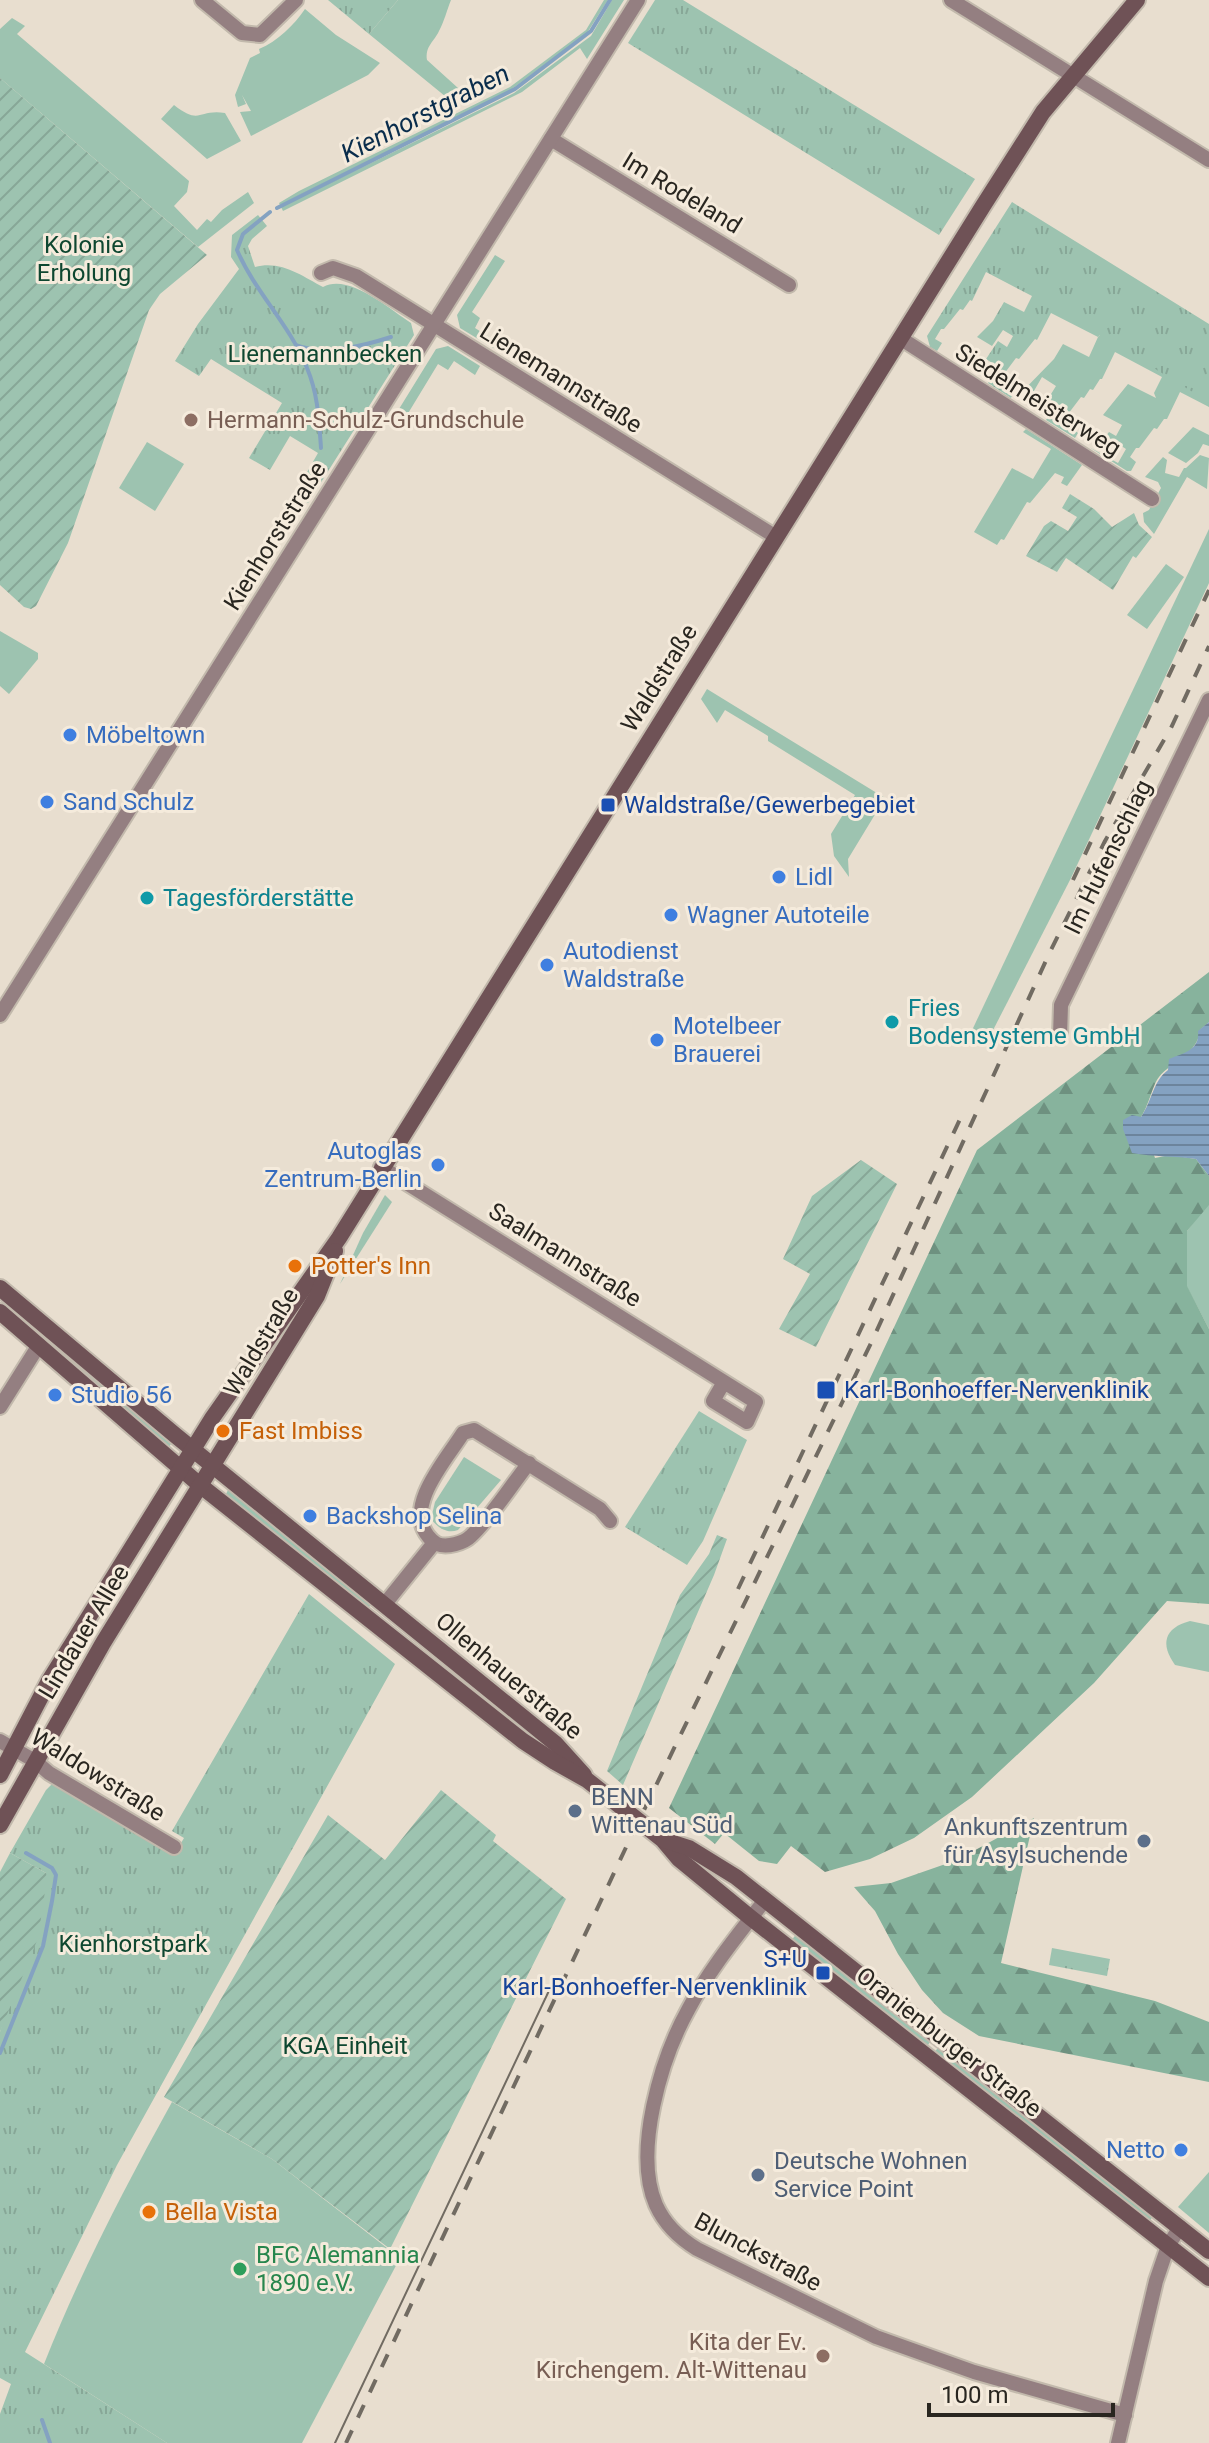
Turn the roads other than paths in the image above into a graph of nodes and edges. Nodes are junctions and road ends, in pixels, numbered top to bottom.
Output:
1 (202, 0) edge
2 (296, 0) edge
3 (638, 0) edge
4 (951, 0) edge
5 (1140, 0) edge
6 (1077, 77) junction
7 (551, 139) junction
8 (1209, 160) edge
9 (321, 273) dead end
10 (789, 285) dead end
11 (433, 325) junction
12 (900, 338) junction
13 (1152, 499) dead end
14 (776, 537) junction
15 (1209, 700) edge
16 (0, 1015) edge
17 (1060, 1036) dead end
18 (381, 1167) junction
19 (339, 1238) junction
20 (0, 1288) edge
21 (0, 1312) edge
22 (50, 1330) junction
23 (39, 1345) junction
24 (724, 1382) dead end
25 (0, 1407) edge
26 (193, 1449) junction
27 (529, 1463) junction
28 (214, 1466) junction
29 (181, 1469) junction
30 (201, 1486) junction
31 (610, 1521) dead end
32 (434, 1543) junction
33 (384, 1605) junction
34 (372, 1619) junction
35 (420, 1634) junction
36 (409, 1648) junction
37 (7, 1745) edge
38 (35, 1761) junction
39 (0, 1775) edge
40 (587, 1780) junction
41 (0, 1825) edge
42 (663, 1840) junction
43 (174, 1847) dead end
44 (765, 1900) junction
45 (751, 1918) junction
46 (1180, 2227) junction
47 (1168, 2246) junction
48 (1209, 2251) edge
49 (1209, 2278) edge
50 (1125, 2415) junction
51 (1118, 2443) edge

1 - 2 street
3 - 7 street, Kienhorststraße
4 - 6 street
5 - 6 main road, Waldstraße
6 - 8 street
6 - 12 main road, Waldstraße
7 - 10 street, Im Rodeland
7 - 11 street, Kienhorststraße
9 - 11 street, Lienemannstraße
11 - 14 street, Lienemannstraße
11 - 16 street, Kienhorststraße
12 - 13 street, Siedelmeisterweg
12 - 14 main road, Waldstraße
14 - 18 main road, Waldstraße
15 - 17 street, Im Hufenschlag
18 - 19 main road, Waldstraße
18 - 24 street, Saalmannstraße
19 - 26 main road, Waldstraße
19 - 28 main road, Waldstraße
20 - 22 main road, Ollenhauerstraße
21 - 23 main road, Ollenhauerstraße
22 - 23 main road
22 - 26 main road, Ollenhauerstraße
23 - 25 street
23 - 29 main road, Ollenhauerstraße
26 - 28 main road, Ollenhauerstraße
26 - 29 main road, Lindauer Allee
27 - 31 street
27 - 32 street
27 - 32 street
28 - 30 main road, Lindauer Allee
28 - 33 main road, Ollenhauerstraße
29 - 30 main road, Ollenhauerstraße
29 - 37 main road, Lindauer Allee
30 - 34 main road, Ollenhauerstraße
30 - 38 main road, Lindauer Allee
32 - 33 street
33 - 34 main road
33 - 35 main road, Ollenhauerstraße
34 - 36 main road, Ollenhauerstraße
35 - 36 main road
35 - 40 main road, Ollenhauerstraße
36 - 40 main road, Ollenhauerstraße
37 - 38 street, Waldowstraße
37 - 39 main road, Lindauer Allee
38 - 41 main road, Lindauer Allee
38 - 43 street, Waldowstraße
40 - 42 main road, Oranienburger Straße
42 - 44 main road, Oranienburger Straße
42 - 45 main road, Oranienburger Straße
44 - 45 street, Blunckstraße
44 - 46 main road, Oranienburger Straße
45 - 47 main road, Oranienburger Straße
45 - 50 street, Blunckstraße
46 - 47 street
46 - 48 main road, Oranienburger Straße
47 - 49 main road, Oranienburger Straße
47 - 50 street
50 - 51 street

